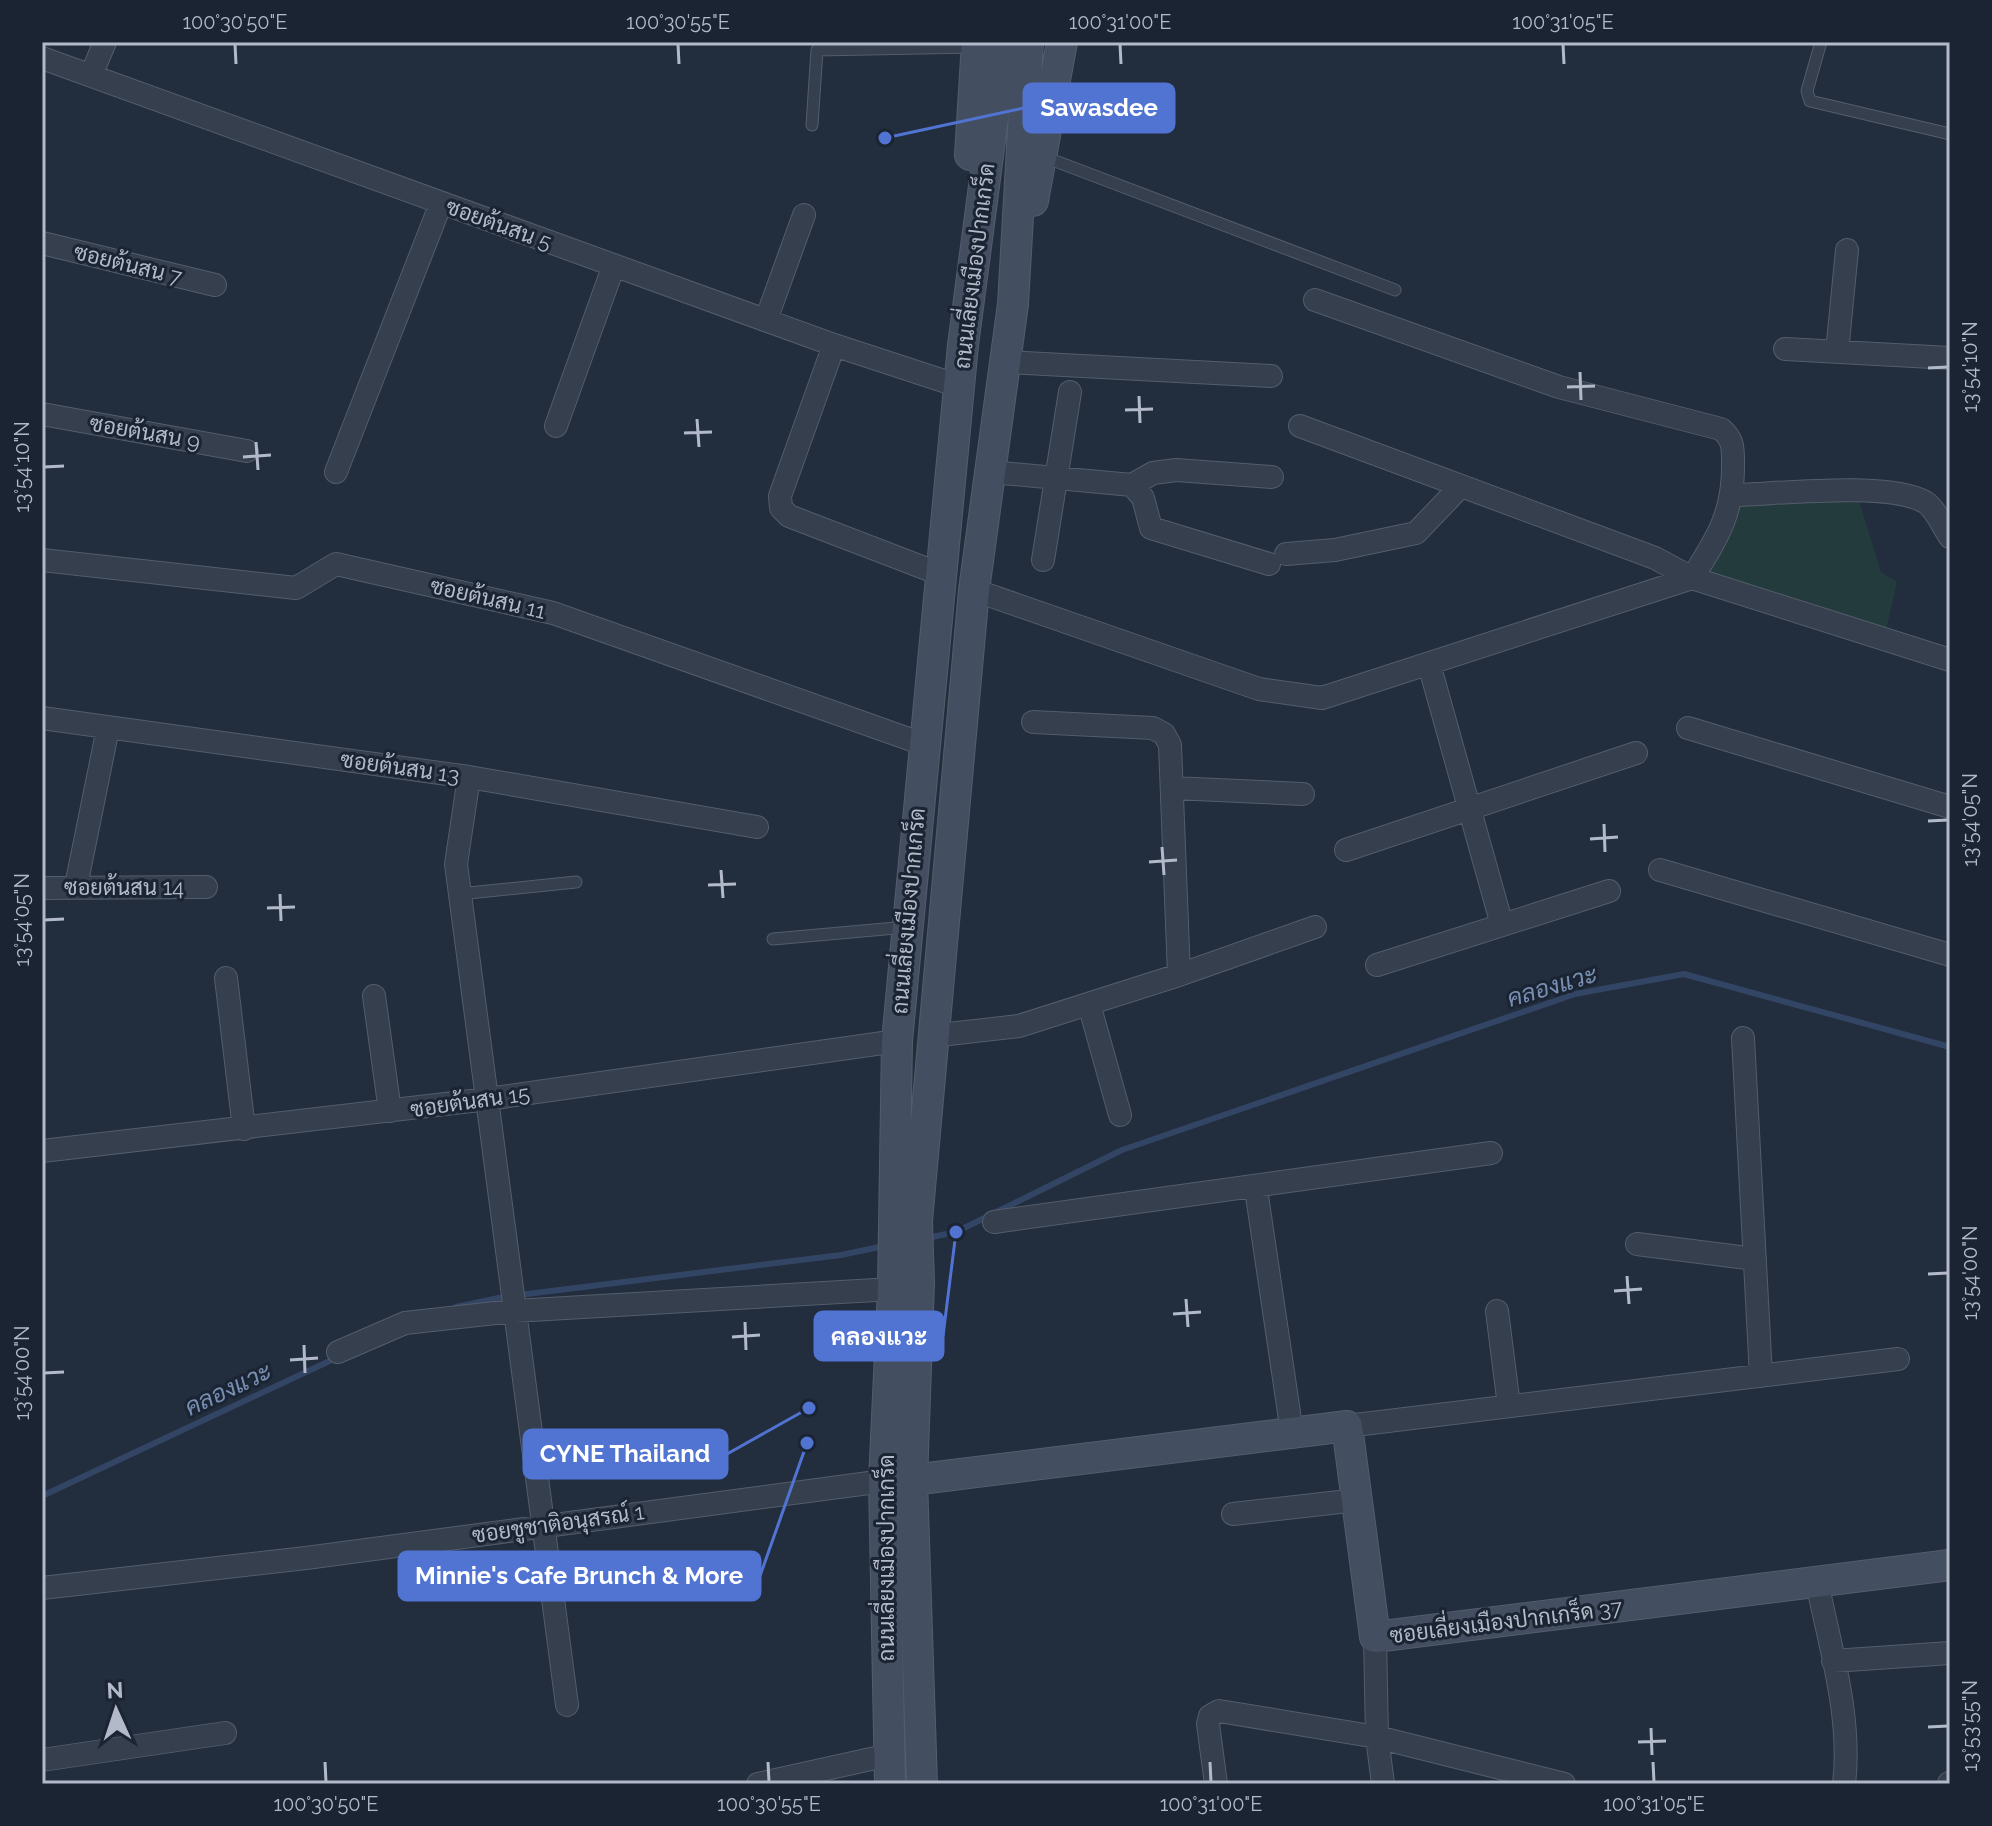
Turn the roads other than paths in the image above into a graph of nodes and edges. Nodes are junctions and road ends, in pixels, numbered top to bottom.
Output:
1 (105, 42) edge
2 (1028, 42) edge
3 (1062, 42) edge
4 (1821, 42) edge
5 (985, 44) edge
6 (921, 45) edge
7 (818, 46) edge
8 (42, 58) edge
9 (91, 75) junction
10 (812, 125) dead end
11 (1950, 134) edge
12 (1042, 156) junction
13 (441, 203) junction
14 (804, 215) dead end
15 (42, 243) edge
16 (1847, 250) dead end
17 (614, 265) junction
18 (215, 285) dead end
19 (1395, 290) dead end
20 (1315, 300) dead end
21 (1013, 304) junction
22 (766, 320) junction
23 (834, 345) junction
24 (1785, 349) dead end
25 (1837, 352) junction
26 (1950, 358) edge
27 (1006, 362) junction
28 (1271, 376) dead end
29 (959, 386) junction
30 (1070, 392) dead end
31 (42, 414) edge
32 (556, 426) dead end
33 (1300, 426) dead end
34 (247, 451) dead end
35 (336, 472) dead end
36 (991, 472) junction
37 (1272, 477) dead end
38 (1056, 478) junction
39 (1132, 485) junction
40 (1460, 487) junction
41 (1734, 495) junction
42 (1950, 537) edge
43 (42, 560) edge
44 (1043, 560) dead end
45 (940, 574) junction
46 (1692, 578) junction
47 (974, 590) junction
48 (1950, 660) edge
49 (1429, 664) junction
50 (42, 718) edge
51 (1033, 722) dead end
52 (108, 728) junction
53 (1688, 728) dead end
54 (923, 744) junction
55 (1636, 753) dead end
56 (469, 777) junction
57 (1173, 788) junction
58 (1303, 794) dead end
59 (1950, 807) edge
60 (1469, 809) junction
61 (757, 827) dead end
62 (1346, 850) dead end
63 (1660, 870) dead end
64 (576, 882) dead end
65 (76, 886) junction
66 (206, 887) dead end
67 (42, 888) edge
68 (1609, 891) dead end
69 (459, 894) junction
70 (1502, 925) junction
71 (907, 927) junction
72 (1315, 927) dead end
73 (773, 939) dead end
74 (1950, 955) edge
75 (1377, 965) dead end
76 (1179, 975) junction
77 (226, 978) dead end
78 (374, 996) dead end
79 (1089, 1004) junction
80 (931, 1036) junction
81 (1743, 1038) dead end
82 (897, 1041) junction
83 (488, 1099) junction
84 (390, 1111) junction
85 (1120, 1115) dead end
86 (244, 1129) junction
87 (42, 1151) edge
88 (1491, 1153) dead end
89 (1256, 1189) junction
90 (994, 1222) dead end
91 (904, 1223) junction
92 (1637, 1244) dead end
93 (1755, 1259) junction
94 (901, 1285) junction
95 (514, 1307) junction
96 (1497, 1311) dead end
97 (338, 1352) dead end
98 (1898, 1359) dead end
99 (1761, 1376) junction
100 (1509, 1406) junction
101 (1347, 1426) junction
102 (1292, 1433) junction
103 (898, 1481) junction
104 (1357, 1500) junction
105 (1233, 1514) dead end
106 (542, 1524) junction
107 (1950, 1565) edge
108 (1817, 1582) junction
109 (42, 1588) edge
110 (1375, 1637) junction
111 (1950, 1653) edge
112 (1833, 1661) junction
113 (567, 1705) dead end
114 (225, 1733) dead end
115 (1377, 1737) junction
116 (42, 1760) edge
117 (889, 1770) edge
118 (1485, 1775) edge
119 (758, 1784) edge
120 (922, 1784) edge
121 (1216, 1784) edge
122 (1383, 1784) edge
123 (1564, 1784) edge
124 (1844, 1784) edge

1 - 9 street
2 - 21 main road, ถนนเลี่ยงเมืองปากเกร็ด
3 - 12 main road
4 - 11 lane
5 - 6 lane
5 - 29 main road, ถนนเลี่ยงเมืองปากเกร็ด
6 - 7 lane
7 - 10 lane
8 - 9 street, ซอยต้นสน 5
9 - 13 street, ซอยต้นสน 5
12 - 19 lane
12 - 21 main road
13 - 17 street, ซอยต้นสน 5
13 - 35 street
14 - 22 street
15 - 18 street, ซอยต้นสน 7
16 - 25 street
17 - 22 street, ซอยต้นสน 5
17 - 32 street
20 - 41 street
21 - 27 main road, ถนนเลี่ยงเมืองปากเกร็ด
22 - 23 street, ซอยต้นสน 5
23 - 29 street, ซอยต้นสน 5
23 - 45 street
24 - 25 street
25 - 26 street
27 - 28 street
27 - 36 main road, ถนนเลี่ยงเมืองปากเกร็ด
29 - 45 main road, ถนนเลี่ยงเมืองปากเกร็ด
30 - 38 street
31 - 34 street, ซอยต้นสน 9
33 - 40 street
36 - 38 street
36 - 47 main road, ถนนเลี่ยงเมืองปากเกร็ด
37 - 39 street
38 - 39 street
38 - 44 street
39 - 40 street
40 - 46 street
41 - 42 street
41 - 46 street
43 - 54 street, ซอยต้นสน 11
45 - 54 main road, ถนนเลี่ยงเมืองปากเกร็ด
46 - 48 street
46 - 49 street
47 - 49 street
47 - 80 main road, ถนนเลี่ยงเมืองปากเกร็ด
49 - 60 street
50 - 52 street, ซอยต้นสน 13
51 - 57 street
52 - 56 street, ซอยต้นสน 13
52 - 65 street
53 - 59 street
54 - 71 main road, ถนนเลี่ยงเมืองปากเกร็ด
55 - 60 street
56 - 61 street, ซอยต้นสน 13
56 - 69 street
57 - 58 street
57 - 76 street
60 - 62 street
60 - 70 street
63 - 74 street
64 - 69 lane
65 - 66 street, ซอยต้นสน 14
65 - 67 street, ซอยต้นสน 14
68 - 70 street
69 - 83 street
70 - 75 street
71 - 73 lane
71 - 82 main road, ถนนเลี่ยงเมืองปากเกร็ด
72 - 76 street
76 - 79 street
77 - 86 street
78 - 84 street
79 - 80 street
79 - 85 street
80 - 91 main road, ถนนเลี่ยงเมืองปากเกร็ด
81 - 93 street
82 - 83 street, ซอยต้นสน 15
82 - 91 main road, ถนนเลี่ยงเมืองปากเกร็ด
83 - 84 street, ซอยต้นสน 15
83 - 95 street
84 - 86 street, ซอยต้นสน 15
86 - 87 street, ซอยต้นสน 15
88 - 89 street
89 - 90 street
89 - 102 street
91 - 94 main road, ถนนเลี่ยงเมืองปากเกร็ด
92 - 93 street
93 - 99 street
94 - 95 street
94 - 103 main road, ถนนเลี่ยงเมืองปากเกร็ด
95 - 97 street
95 - 106 street
96 - 100 street
98 - 99 street
99 - 100 street
100 - 101 street
101 - 102 main road
101 - 104 main road, ซอยเลี่ยงเมืองปากเกร็ด 37
102 - 103 main road
103 - 106 street, ซอยชูชาติอนุสรณ์ 1
103 - 117 main road, ถนนเลี่ยงเมืองปากเกร็ด
103 - 120 main road, ถนนเลี่ยงเมืองปากเกร็ด
104 - 105 street
104 - 110 main road, ซอยเลี่ยงเมืองปากเกร็ด 37
106 - 109 street, ซอยชูชาติอนุสรณ์ 1
106 - 113 street
107 - 108 main road, ซอยเลี่ยงเมืองปากเกร็ด 37
108 - 110 main road, ซอยเลี่ยงเมืองปากเกร็ด 37
108 - 112 street
110 - 115 street
111 - 112 street
112 - 124 street
114 - 116 street
115 - 118 street
115 - 121 street
115 - 122 street
117 - 119 street
118 - 123 street

